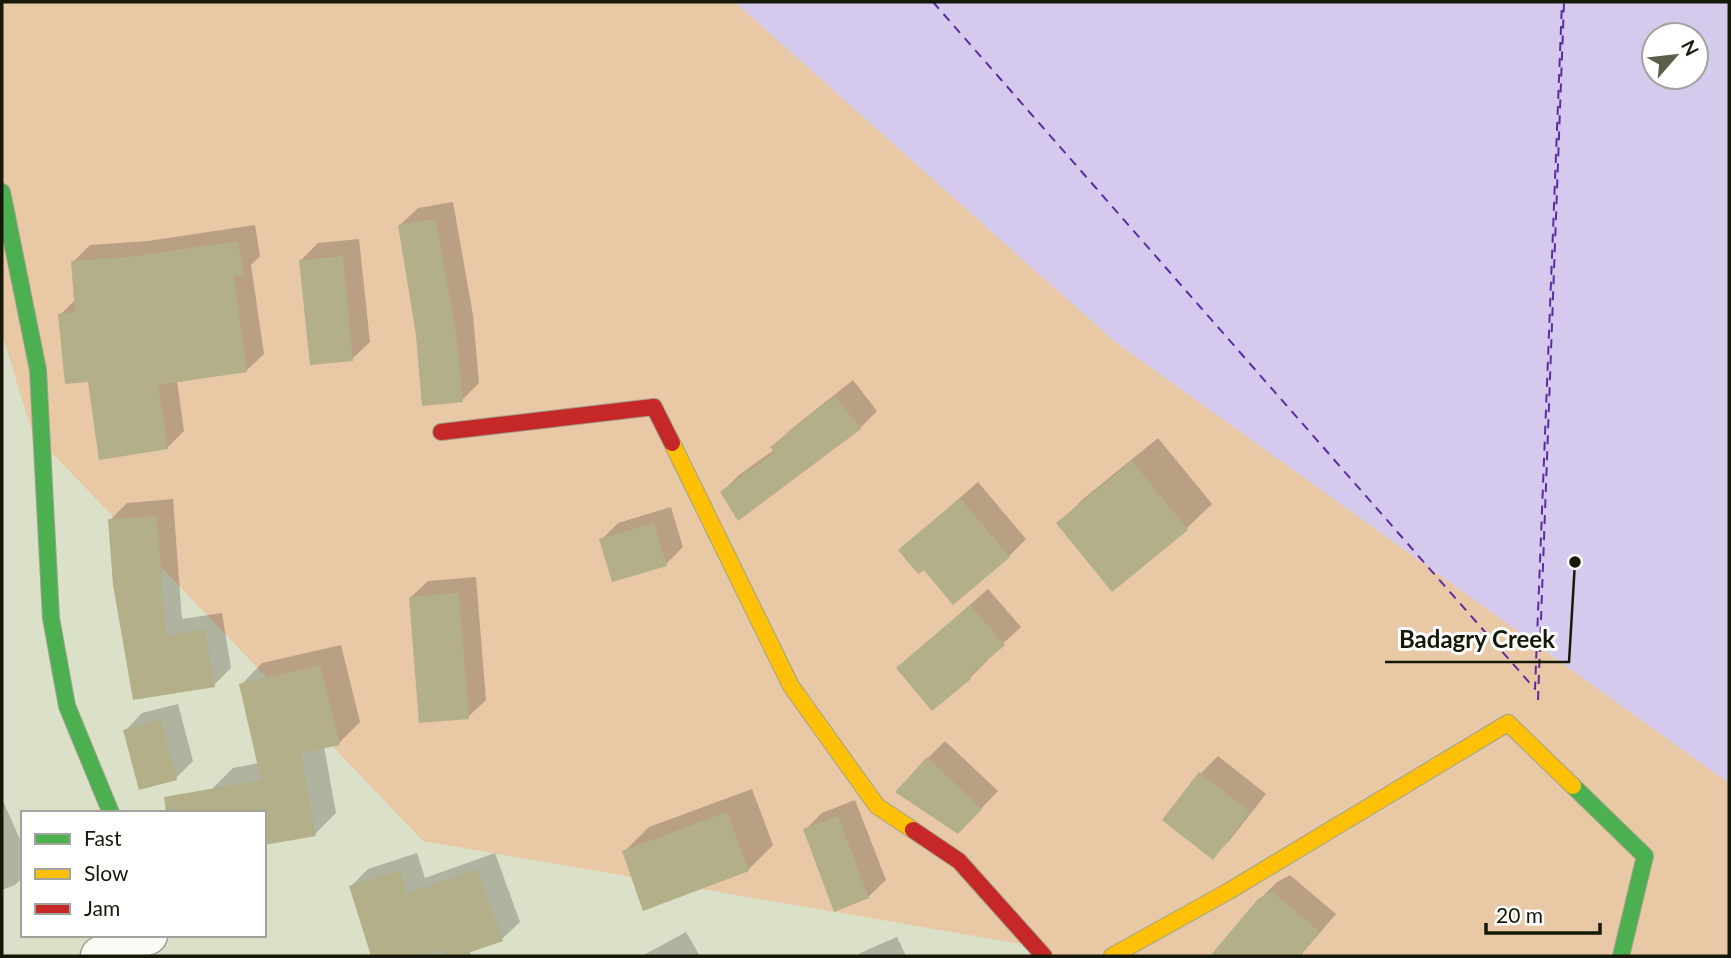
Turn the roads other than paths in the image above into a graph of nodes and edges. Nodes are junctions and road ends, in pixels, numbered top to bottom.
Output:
1 (2, 192) edge
2 (441, 432) dead end
3 (110, 811) edge
4 (143, 937) edge
5 (163, 937) edge
6 (100, 956) edge
7 (172, 956) edge
8 (1044, 956) edge
9 (1112, 956) edge
10 (1621, 956) edge

1 - 3 street
2 - 8 street
4 - 6 street
5 - 7 street
9 - 10 street

